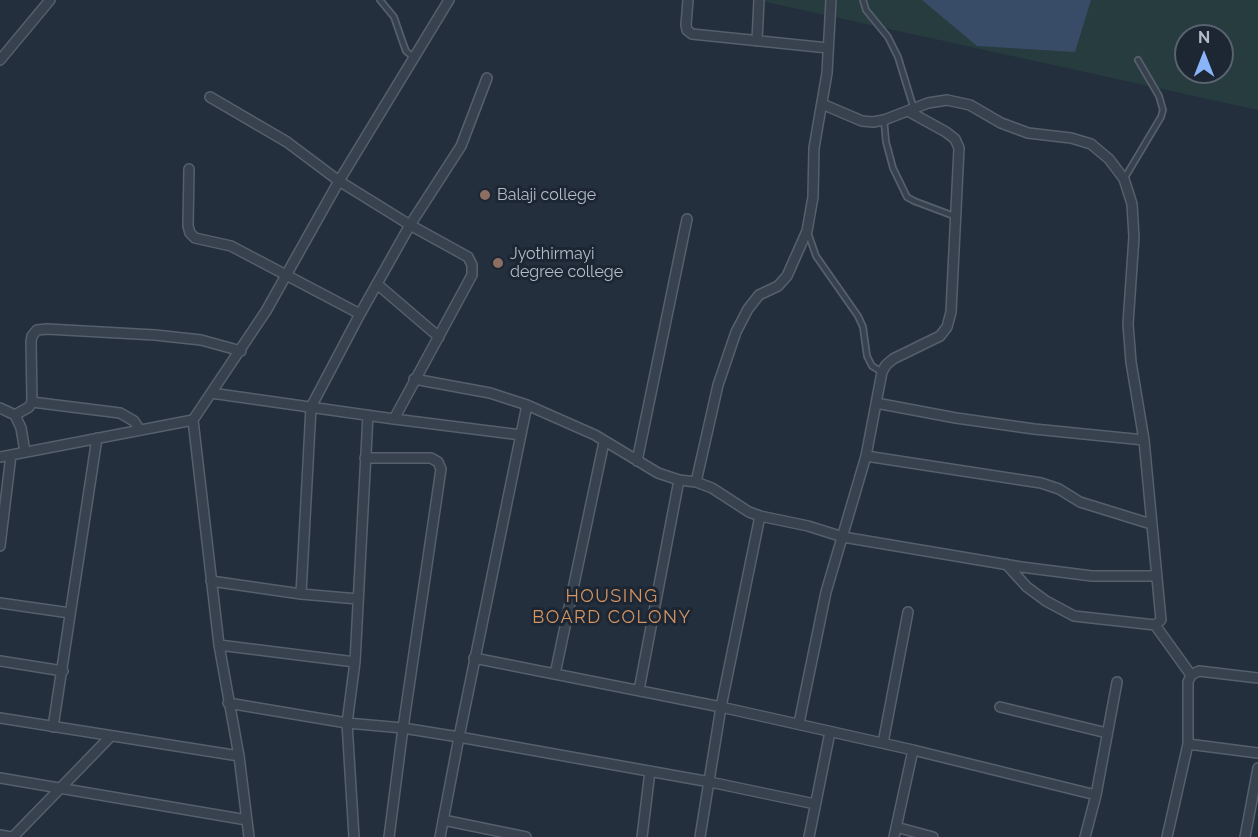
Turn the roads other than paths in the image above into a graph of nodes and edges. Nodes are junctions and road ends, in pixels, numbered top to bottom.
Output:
1 (50, 0) edge
2 (380, 0) edge
3 (449, 0) edge
4 (688, 0) edge
5 (759, 0) edge
6 (831, 0) edge
7 (863, 0) edge
8 (757, 41) junction
9 (828, 48) junction
10 (414, 57) junction
11 (0, 60) edge
12 (1138, 60) dead end
13 (487, 78) dead end
14 (210, 97) dead end
15 (822, 104) junction
16 (911, 110) junction
17 (884, 120) junction
18 (189, 169) dead end
19 (1124, 179) junction
20 (339, 181) junction
21 (955, 216) junction
22 (687, 219) dead end
23 (410, 225) junction
24 (807, 231) junction
25 (287, 274) junction
26 (377, 284) junction
27 (360, 314) junction
28 (439, 337) junction
29 (241, 351) junction
30 (882, 372) junction
31 (414, 379) junction
32 (211, 393) junction
33 (32, 402) junction
34 (876, 403) junction
35 (527, 405) junction
36 (311, 407) junction
37 (0, 408) edge
38 (15, 415) junction
39 (368, 415) junction
40 (394, 419) junction
41 (194, 420) junction
42 (140, 430) junction
43 (521, 435) junction
44 (97, 438) junction
45 (1144, 440) junction
46 (604, 442) junction
47 (25, 452) junction
48 (11, 454) junction
49 (866, 456) junction
50 (0, 457) edge
51 (365, 458) junction
52 (637, 461) junction
53 (679, 480) junction
54 (696, 482) junction
55 (760, 516) junction
56 (1151, 524) junction
57 (843, 537) junction
58 (0, 546) edge
59 (1006, 564) junction
60 (1156, 576) junction
61 (211, 581) junction
62 (301, 594) junction
63 (358, 599) junction
64 (0, 603) edge
65 (908, 612) dead end
66 (70, 613) junction
67 (1155, 625) junction
68 (219, 645) junction
69 (474, 658) junction
70 (0, 661) edge
71 (355, 663) junction
72 (63, 671) junction
73 (555, 674) junction
74 (1191, 675) junction
75 (1258, 678) edge
76 (1116, 682) dead end
77 (639, 690) junction
78 (228, 703) junction
79 (721, 707) junction
80 (1000, 707) dead end
81 (0, 718) edge
82 (347, 723) junction
83 (799, 723) junction
84 (53, 727) junction
85 (403, 728) junction
86 (830, 732) junction
87 (1107, 733) junction
88 (111, 736) junction
89 (459, 737) junction
90 (883, 743) junction
91 (1188, 744) junction
92 (913, 750) junction
93 (1258, 753) edge
94 (239, 756) junction
95 (1258, 768) edge
96 (650, 771) junction
97 (0, 778) edge
98 (710, 782) junction
99 (60, 787) junction
100 (1256, 792) edge
101 (1096, 795) junction
102 (815, 804) junction
103 (247, 820) junction
104 (443, 820) junction
105 (895, 832) edge
106 (0, 835) edge
107 (12, 837) edge
108 (249, 837) edge
109 (354, 837) edge
110 (389, 837) edge
111 (440, 837) edge
112 (526, 837) edge
113 (642, 837) edge
114 (700, 837) edge
115 (809, 837) edge
116 (933, 837) edge
117 (1085, 837) edge
118 (1167, 837) edge
119 (1245, 837) edge

1 - 11 street
2 - 10 lane
3 - 10 street
4 - 8 street
5 - 8 street
6 - 9 street
7 - 16 lane
8 - 9 street
9 - 15 street
10 - 20 street
12 - 19 lane
13 - 23 street
14 - 20 street
15 - 17 street
15 - 24 street
16 - 17 street
16 - 19 street
16 - 21 street
17 - 21 lane
18 - 25 street
19 - 45 street
20 - 23 street
20 - 25 street
21 - 30 street
22 - 52 street
23 - 26 street
23 - 28 street
24 - 30 lane
24 - 54 street
25 - 27 street
25 - 29 street
26 - 27 street
26 - 28 street
27 - 36 street
28 - 31 street
29 - 32 street
29 - 33 street
30 - 34 street
31 - 35 street
31 - 40 street
32 - 36 street
32 - 41 street
33 - 38 street
33 - 42 street
34 - 45 street
34 - 49 street
35 - 43 street
35 - 46 street
36 - 39 street
36 - 62 street
37 - 38 street
38 - 47 street
39 - 40 street
39 - 51 street
40 - 43 street
41 - 42 street
41 - 61 street
42 - 44 street
43 - 69 street
44 - 47 street
44 - 66 street
45 - 56 street
46 - 52 street
46 - 73 street
47 - 48 street
48 - 50 street
48 - 58 street
49 - 56 street
49 - 57 street
51 - 63 street
51 - 85 street
52 - 53 street
53 - 54 street
53 - 77 street
54 - 55 street
55 - 57 street
55 - 79 street
56 - 60 street
57 - 59 street
57 - 83 street
59 - 60 street
59 - 67 street
60 - 67 street
61 - 62 street
61 - 68 street
62 - 63 street
63 - 71 street
64 - 66 street
65 - 90 street
66 - 72 street
67 - 74 street
68 - 71 street
68 - 78 street
69 - 73 street
69 - 89 street
70 - 72 street
71 - 82 street
72 - 84 street
73 - 77 street
74 - 75 street
74 - 91 street
76 - 87 street
77 - 79 street
78 - 82 street
78 - 94 street
79 - 83 street
79 - 98 street
80 - 87 street
81 - 84 street
82 - 85 street
82 - 109 street
83 - 86 street
84 - 88 street
85 - 89 street
85 - 110 street
86 - 90 street
86 - 102 street
87 - 101 street
88 - 94 street
88 - 99 street
89 - 96 street
89 - 104 street
90 - 92 street
91 - 93 street
91 - 118 street
92 - 101 street
92 - 105 street
94 - 103 street
95 - 100 street
96 - 98 street
96 - 113 street
97 - 99 street
98 - 102 street
98 - 114 street
99 - 103 street
99 - 107 street
100 - 119 street
101 - 117 street
102 - 115 street
103 - 108 street
104 - 111 street
104 - 112 street
105 - 116 street
106 - 107 street

